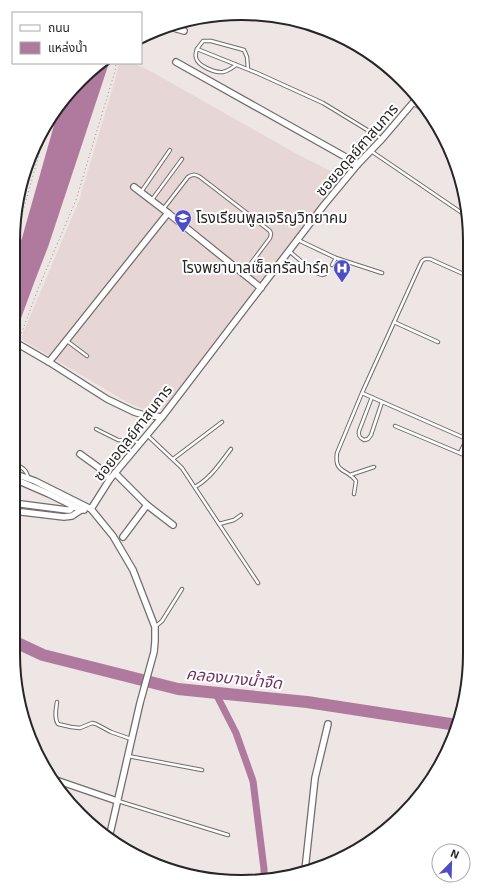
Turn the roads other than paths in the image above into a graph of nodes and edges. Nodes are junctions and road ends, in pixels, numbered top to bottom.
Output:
1 (179, 30) edge
2 (184, 31) dead end
3 (197, 49) junction
4 (176, 62) dead end
5 (237, 64) junction
6 (248, 69) junction
7 (413, 104) edge
8 (382, 139) junction
9 (170, 150) dead end
10 (371, 151) junction
11 (182, 159) dead end
12 (358, 164) junction
13 (134, 187) dead end
14 (140, 192) junction
15 (151, 201) junction
16 (165, 212) junction
17 (461, 212) edge
18 (298, 239) junction
19 (289, 251) junction
20 (336, 258) junction
21 (332, 265) dead end
22 (382, 273) dead end
23 (243, 274) junction
24 (325, 274) dead end
25 (463, 274) edge
26 (260, 288) junction
27 (394, 322) junction
28 (67, 340) junction
29 (438, 342) dead end
30 (20, 346) edge
31 (87, 356) dead end
32 (49, 362) junction
33 (362, 393) junction
34 (372, 397) junction
35 (382, 402) junction
36 (162, 417) junction
37 (222, 422) dead end
38 (395, 426) dead end
39 (96, 429) dead end
40 (147, 435) junction
41 (463, 437) edge
42 (140, 443) junction
43 (463, 448) edge
44 (231, 449) dead end
45 (80, 454) dead end
46 (460, 454) junction
47 (463, 455) edge
48 (173, 459) junction
49 (20, 467) edge
50 (374, 467) dead end
51 (115, 474) junction
52 (20, 475) edge
53 (350, 475) junction
54 (28, 478) junction
55 (110, 479) junction
56 (20, 481) edge
57 (195, 487) junction
58 (354, 494) dead end
59 (20, 504) edge
60 (148, 505) junction
61 (74, 506) junction
62 (91, 509) junction
63 (82, 510) junction
64 (22, 512) dead end
65 (241, 515) dead end
66 (173, 524) dead end
67 (219, 524) junction
68 (123, 537) dead end
69 (258, 583) dead end
70 (182, 588) dead end
71 (154, 627) junction
72 (57, 702) dead end
73 (328, 724) dead end
74 (131, 739) junction
75 (128, 756) junction
76 (202, 770) dead end
77 (62, 783) edge
78 (117, 801) junction
79 (110, 832) edge
80 (228, 835) dead end
81 (306, 865) edge

1 - 2 street
3 - 5 lane
3 - 5 lane
3 - 6 lane
4 - 12 street
5 - 6 lane
6 - 8 lane
7 - 8 street, ซอยอดุลย์ศาสนการ
8 - 10 street, ซอยอดุลย์ศาสนการ
9 - 14 lane
10 - 12 street, ซอยอดุลย์ศาสนการ
10 - 17 lane
11 - 15 lane
12 - 18 street, ซอยอดุลย์ศาสนการ
13 - 14 street
14 - 15 street
15 - 16 street
16 - 23 street
16 - 23 lane
16 - 28 street
18 - 19 street, ซอยอดุลย์ศาสนการ
18 - 20 lane
19 - 24 lane
19 - 26 street, ซอยอดุลย์ศาสนการ
20 - 21 lane
20 - 22 lane
23 - 26 street
25 - 27 lane
26 - 36 street, ซอยอดุลย์ศาสนการ
27 - 29 lane
27 - 33 lane
28 - 31 lane
28 - 32 street
30 - 32 street
32 - 36 street
33 - 34 lane
33 - 53 lane
34 - 35 lane
34 - 35 lane
35 - 41 lane
36 - 40 street, ซอยอดุลย์ศาสนการ
37 - 48 lane
38 - 46 lane
39 - 42 lane
40 - 42 street, ซอยอดุลย์ศาสนการ
40 - 48 lane
42 - 51 street, ซอยอดุลย์ศาสนการ
43 - 46 lane
44 - 57 lane
45 - 55 street
46 - 47 lane
48 - 57 lane
49 - 54 lane
50 - 53 lane
51 - 55 street, ซอยอดุลย์ศาสนการ
51 - 60 street
52 - 54 street
53 - 58 lane
54 - 62 street
55 - 62 street, ซอยอดุลย์ศาสนการ
56 - 61 street
57 - 67 lane
59 - 61 street
60 - 66 street
60 - 68 street
61 - 63 street
62 - 63 street
62 - 71 street
63 - 64 street
65 - 67 lane
67 - 69 lane
70 - 71 lane
71 - 74 street
72 - 74 lane
73 - 81 street
74 - 75 street
75 - 76 lane
75 - 78 street
77 - 78 street
78 - 79 street
78 - 80 lane

